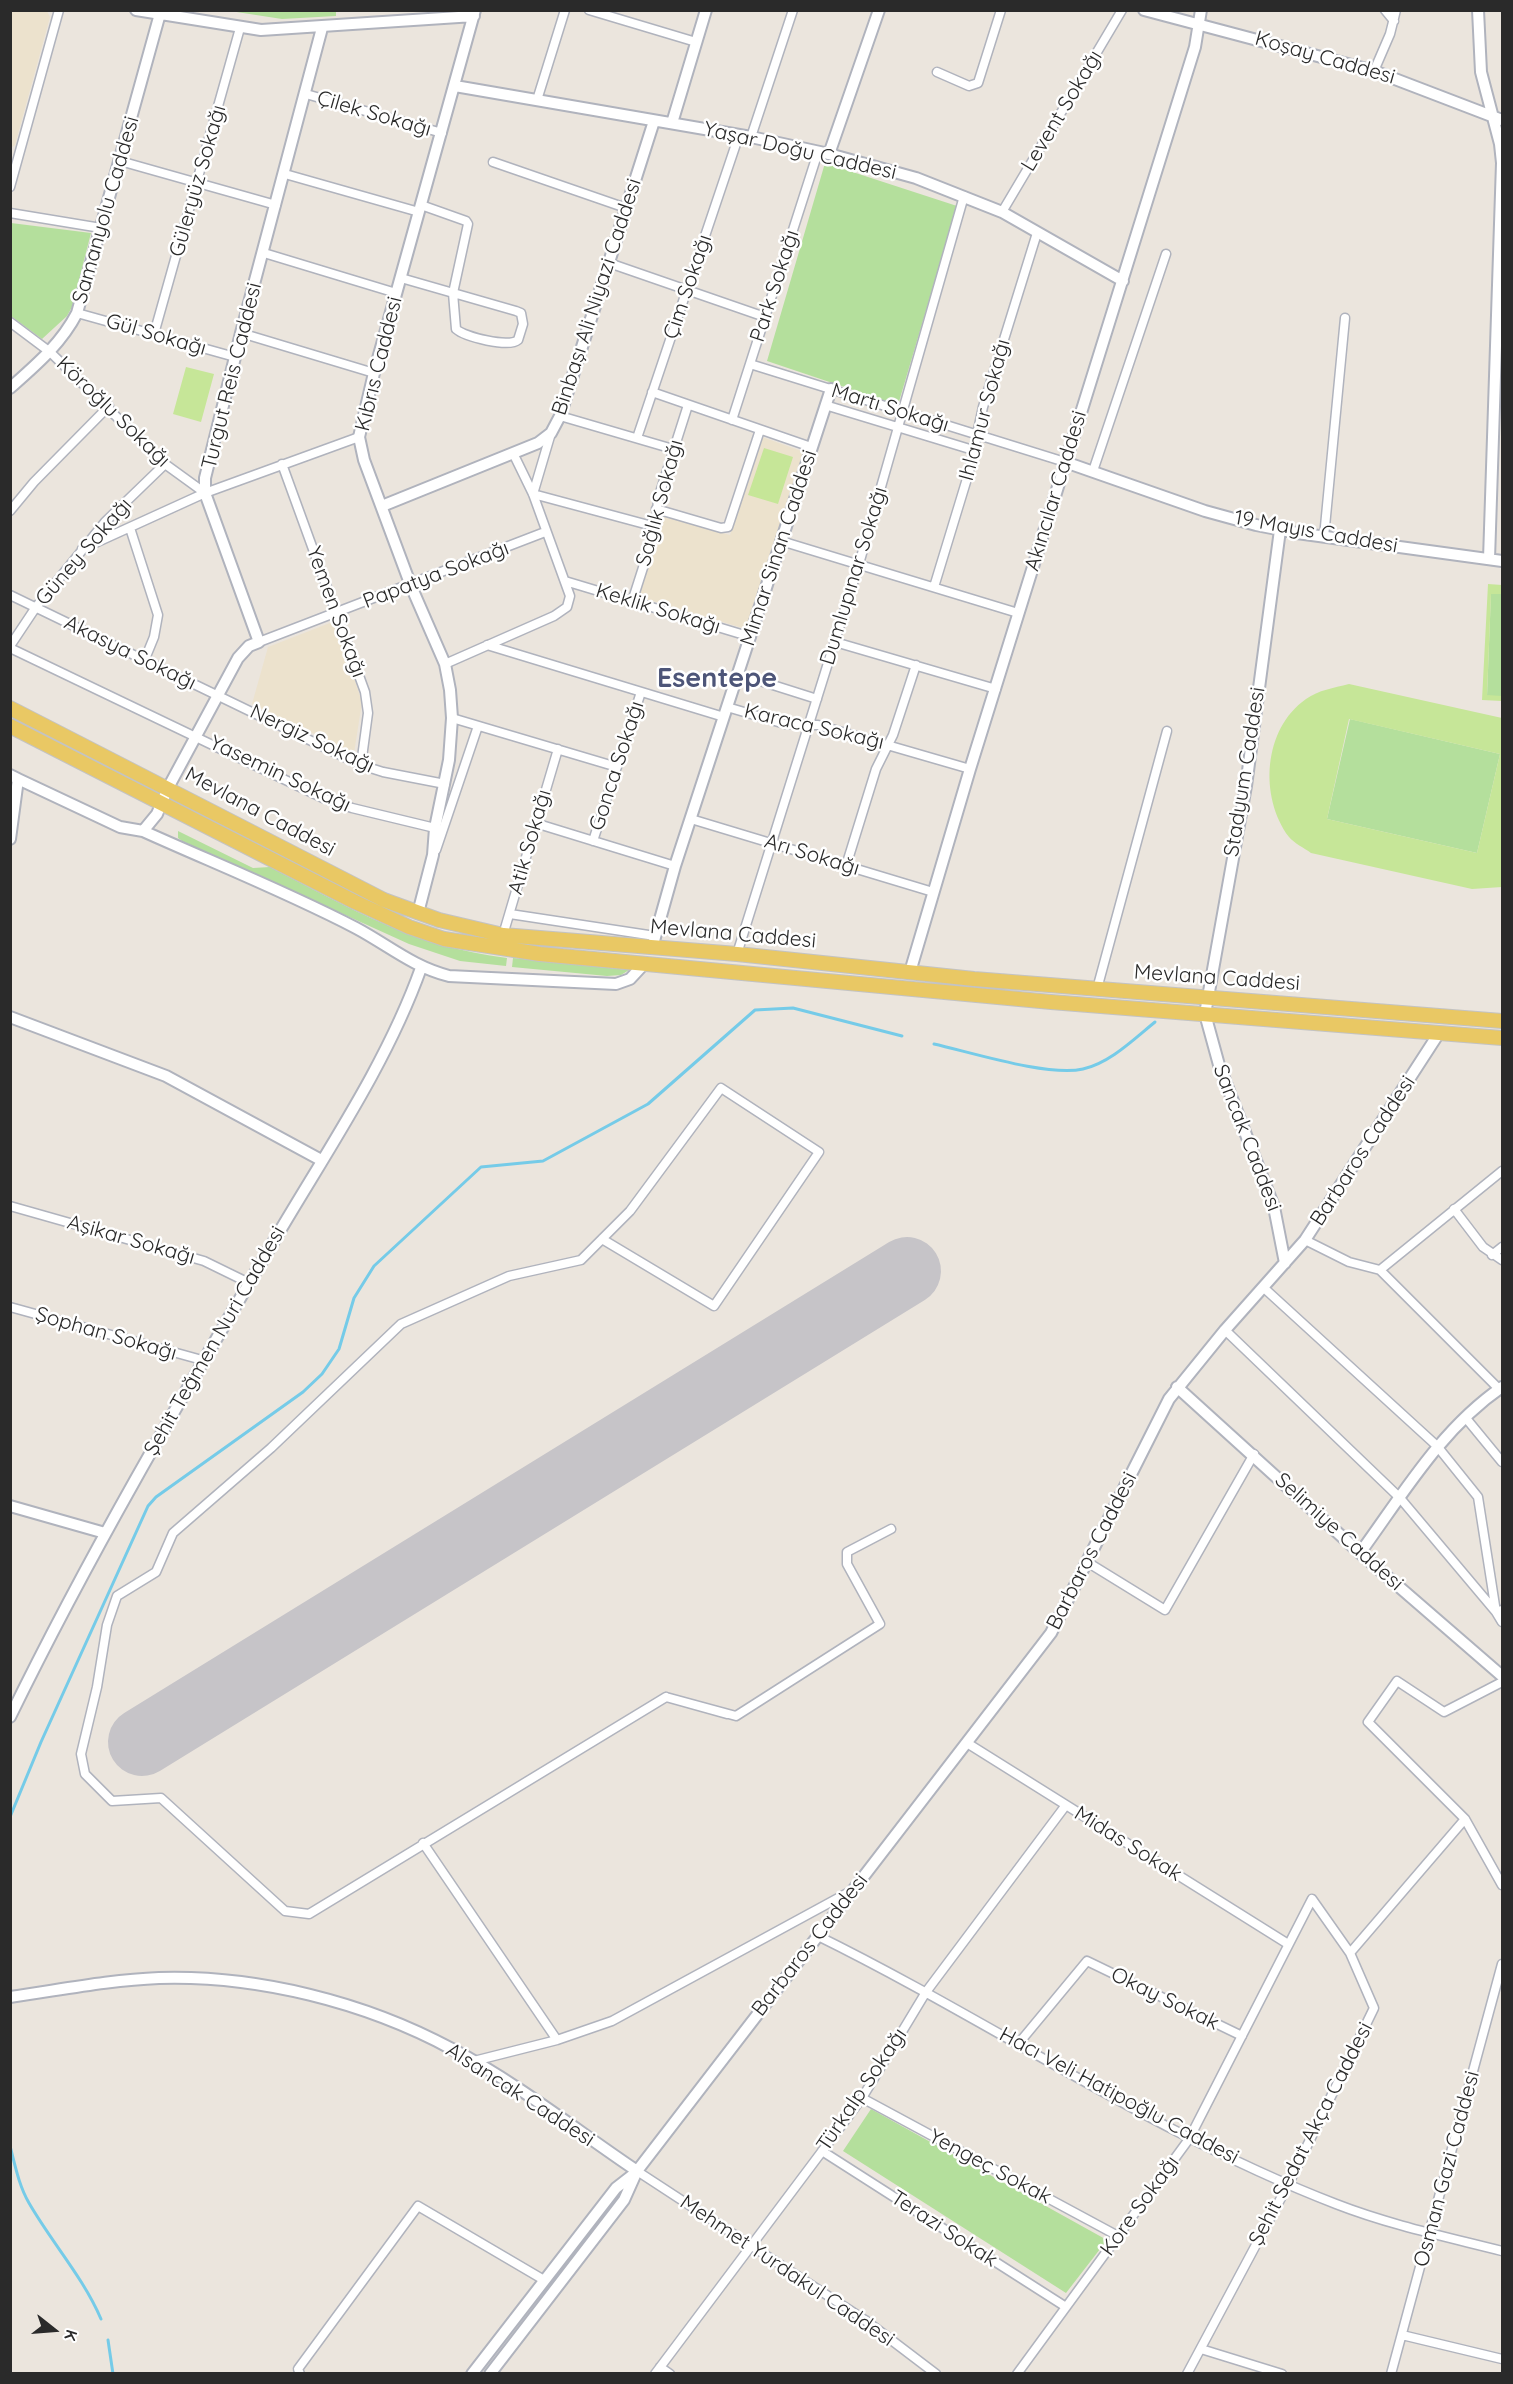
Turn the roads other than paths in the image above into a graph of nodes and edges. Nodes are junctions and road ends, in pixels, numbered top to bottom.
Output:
1 (59, 10) edge
2 (136, 10) edge
3 (388, 10) edge
4 (565, 10) edge
5 (589, 10) edge
6 (706, 10) edge
7 (793, 10) edge
8 (879, 10) edge
9 (1001, 10) edge
10 (1122, 10) edge
11 (1144, 10) edge
12 (1201, 10) edge
13 (1385, 10) edge
14 (1396, 10) edge
15 (1478, 10) edge
16 (161, 13) edge
17 (474, 13) edge
18 (1394, 21) junction
19 (386, 22) junction
20 (1199, 23) junction
21 (240, 28) junction
22 (322, 28) junction
23 (696, 42) junction
24 (1374, 71) junction
25 (937, 72) dead end
26 (455, 86) junction
27 (306, 94) junction
28 (537, 100) junction
29 (1497, 117) edge
30 (654, 121) junction
31 (672, 123) junction
32 (442, 133) junction
33 (739, 135) junction
34 (751, 137) junction
35 (823, 153) junction
36 (120, 161) junction
37 (14, 162) edge
38 (493, 162) dead end
39 (285, 174) junction
40 (198, 183) junction
41 (10, 187) edge
42 (964, 196) junction
43 (276, 205) junction
44 (420, 208) junction
45 (627, 208) junction
46 (1002, 212) junction
47 (10, 213) edge
48 (101, 228) junction
49 (1037, 233) junction
50 (264, 252) junction
51 (1166, 254) dead end
52 (609, 263) junction
53 (400, 278) junction
54 (1123, 281) junction
55 (687, 289) junction
56 (396, 293) junction
57 (453, 293) junction
58 (77, 313) junction
59 (765, 316) junction
60 (1345, 318) dead end
61 (10, 322) edge
62 (241, 333) junction
63 (154, 334) junction
64 (50, 352) junction
65 (235, 357) junction
66 (750, 364) junction
67 (374, 373) junction
68 (10, 388) edge
69 (831, 389) junction
70 (652, 392) junction
71 (688, 405) junction
72 (825, 405) junction
73 (109, 406) junction
74 (903, 412) junction
75 (560, 416) junction
76 (732, 420) junction
77 (898, 427) junction
78 (760, 430) junction
79 (551, 433) junction
80 (976, 434) junction
81 (359, 437) junction
82 (637, 438) junction
83 (811, 447) junction
84 (673, 448) junction
85 (973, 450) junction
86 (513, 453) junction
87 (1065, 462) junction
88 (165, 464) junction
89 (282, 464) junction
90 (1092, 471) junction
91 (206, 493) junction
92 (533, 494) junction
93 (382, 506) junction
94 (656, 509) junction
95 (10, 511) edge
96 (656, 527) junction
97 (130, 528) junction
98 (1280, 530) junction
99 (545, 532) junction
100 (1324, 537) junction
101 (781, 542) junction
102 (82, 549) junction
103 (1489, 559) junction
104 (1503, 561) edge
105 (859, 564) junction
106 (565, 581) junction
107 (411, 586) junction
108 (934, 587) junction
109 (10, 595) edge
110 (632, 602) junction
111 (36, 607) junction
112 (1018, 613) junction
113 (337, 614) junction
114 (750, 637) junction
115 (259, 642) junction
116 (835, 642) junction
117 (487, 645) junction
118 (10, 647) edge
119 (145, 659) junction
120 (445, 664) junction
121 (916, 665) junction
122 (738, 674) junction
123 (996, 689) junction
124 (641, 692) junction
125 (218, 695) junction
126 (818, 699) junction
127 (10, 708) edge
128 (726, 712) junction
129 (452, 718) junction
130 (810, 724) junction
131 (10, 726) edge
132 (478, 726) junction
133 (1167, 731) dead end
134 (196, 735) junction
135 (888, 744) junction
136 (558, 749) junction
137 (361, 765) junction
138 (617, 767) junction
139 (970, 769) junction
140 (14, 777) edge
141 (445, 784) junction
142 (168, 788) junction
143 (162, 802) junction
144 (691, 819) junction
145 (535, 823) junction
146 (435, 828) junction
147 (143, 831) junction
148 (10, 839) edge
149 (593, 841) junction
150 (772, 844) junction
151 (433, 855) junction
152 (846, 866) junction
153 (675, 867) junction
154 (933, 892) junction
155 (418, 913) junction
156 (510, 914) junction
157 (503, 935) junction
158 (653, 942) junction
159 (737, 954) junction
160 (643, 965) junction
161 (421, 968) junction
162 (910, 972) junction
163 (1097, 989) junction
164 (1206, 999) junction
165 (1204, 1014) junction
166 (10, 1017) edge
167 (1503, 1021) edge
168 (1439, 1033) junction
169 (1503, 1038) edge
170 (321, 1160) junction
171 (1503, 1171) edge
172 (10, 1206) edge
173 (1454, 1209) junction
174 (602, 1239) junction
175 (1305, 1240) junction
176 (1503, 1247) edge
177 (1492, 1255) junction
178 (1503, 1260) edge
179 (1285, 1263) junction
180 (1380, 1270) junction
181 (249, 1283) junction
182 (1264, 1288) junction
183 (10, 1307) edge
184 (1225, 1330) junction
185 (202, 1360) junction
186 (1177, 1387) junction
187 (1501, 1388) edge
188 (1464, 1418) junction
189 (1437, 1446) junction
190 (1254, 1454) junction
191 (1503, 1462) edge
192 (1400, 1498) junction
193 (10, 1506) edge
194 (891, 1529) dead end
195 (105, 1533) junction
196 (1360, 1553) junction
197 (1087, 1562) junction
198 (1499, 1611) edge
199 (1503, 1622) edge
200 (1503, 1676) edge
201 (1503, 1682) edge
202 (666, 1697) junction
203 (727, 1714) dead end
204 (10, 1717) edge
205 (968, 1743) junction
206 (1066, 1805) junction
207 (1465, 1819) junction
208 (423, 1843) junction
209 (1503, 1885) edge
210 (854, 1889) junction
211 (1312, 1899) joint
212 (816, 1935) junction
213 (1288, 1944) junction
214 (1350, 1953) junction
215 (1503, 1964) edge
216 (926, 1992) junction
217 (10, 1997) edge
218 (1242, 2036) junction
219 (557, 2040) junction
220 (1019, 2043) junction
221 (474, 2061) junction
222 (862, 2098) junction
223 (1190, 2139) junction
224 (822, 2151) junction
225 (637, 2171) junction
226 (1289, 2183) junction
227 (1430, 2233) junction
228 (1118, 2236) junction
229 (752, 2246) junction
230 (1503, 2251) edge
231 (544, 2280) junction
232 (1066, 2307) junction
233 (1402, 2335) junction
234 (1201, 2349) junction
235 (1503, 2359) edge
236 (657, 2370) edge
237 (494, 2372) edge
238 (300, 2373) edge
239 (472, 2373) edge
240 (670, 2373) edge
241 (936, 2373) edge
242 (1017, 2373) edge
243 (1187, 2373) edge
244 (1282, 2373) edge
245 (1391, 2373) edge

1 - 37 street
2 - 16 street
3 - 19 street
4 - 28 street
5 - 23 street
6 - 23 street
7 - 34 street
8 - 35 street
9 - 25 street
10 - 46 street, Levent Sokağı
11 - 20 street, Koşay Caddesi
12 - 20 street, Akıncılar Caddesi
13 - 18 street
14 - 18 street
15 - 29 street
16 - 21 street
16 - 36 street, Samanyolu Caddesi
17 - 19 street
17 - 26 street, Kıbrıs Caddesi
18 - 24 street
19 - 22 street
20 - 24 street, Koşay Caddesi
20 - 54 street, Akıncılar Caddesi
21 - 22 street
21 - 40 street, Güleryüz Sokağı
22 - 27 street, Turgut Reis Caddesi
23 - 31 street
24 - 29 street, Koşay Caddesi
26 - 28 street, Yaşar Doğu Caddesi
26 - 32 street, Kıbrıs Caddesi
27 - 32 street, Çilek Sokağı
27 - 39 street, Turgut Reis Caddesi
28 - 30 street, Yaşar Doğu Caddesi
29 - 103 street
30 - 31 street, Yaşar Doğu Caddesi
30 - 45 street, Binbaşı Ali Niyazi Caddesi
31 - 33 street, Yaşar Doğu Caddesi
32 - 44 street, Kıbrıs Caddesi
33 - 34 street, Yaşar Doğu Caddesi
33 - 55 street, Çim Sokağı
34 - 35 street, Yaşar Doğu Caddesi
35 - 42 street, Yaşar Doğu Caddesi
35 - 59 street, Park Sokağı
36 - 40 street
36 - 48 street, Samanyolu Caddesi
37 - 41 street
38 - 45 street
39 - 43 street, Turgut Reis Caddesi
39 - 44 street
40 - 43 street
40 - 63 street, Güleryüz Sokağı
42 - 46 street, Yaşar Doğu Caddesi
42 - 74 street, Dumlupınar Sokağı
43 - 50 street, Turgut Reis Caddesi
44 - 53 street, Kıbrıs Caddesi
44 - 57 street
45 - 52 street, Binbaşı Ali Niyazi Caddesi
46 - 49 street, Yaşar Doğu Caddesi
47 - 48 street
48 - 58 street, Samanyolu Caddesi
49 - 54 street, Yaşar Doğu Caddesi
49 - 80 street, Ihlamur Sokağı
50 - 56 street
50 - 62 street, Turgut Reis Caddesi
51 - 90 street
52 - 55 street
52 - 75 street, Binbaşı Ali Niyazi Caddesi
53 - 56 street, Kıbrıs Caddesi
53 - 57 street
54 - 87 street, Akıncılar Caddesi
55 - 59 street
55 - 70 street, Çim Sokağı
56 - 67 street, Kıbrıs Caddesi
57 - 57 street
58 - 63 street, Gül Sokağı
58 - 64 street, Samanyolu Caddesi
59 - 66 street, Park Sokağı
60 - 100 street
61 - 64 street, Köroğlu Sokağı
62 - 65 street, Turgut Reis Caddesi
62 - 67 street
63 - 65 street, Gül Sokağı
64 - 68 street, Samanyolu Caddesi
64 - 73 street, Köroğlu Sokağı
65 - 91 street, Turgut Reis Caddesi
66 - 69 street, Martı Sokağı
66 - 76 street, Park Sokağı
67 - 81 street, Kıbrıs Caddesi
69 - 72 street, Mimar Sinan Caddesi
69 - 74 street, Martı Sokağı
70 - 71 street
70 - 82 street, Çim Sokağı
71 - 76 street
71 - 84 street, Sağlık Sokağı
72 - 77 street, Martı Sokağı
72 - 83 street, Mimar Sinan Caddesi
73 - 88 street, Köroğlu Sokağı
73 - 95 street
74 - 77 street, Dumlupınar Sokağı
74 - 80 street, Martı Sokağı
75 - 79 street, Binbaşı Ali Niyazi Caddesi
75 - 82 street
76 - 78 street
77 - 85 street, Martı Sokağı
77 - 105 street, Dumlupınar Sokağı
78 - 83 street
78 - 94 street
79 - 86 street, Binbaşı Ali Niyazi Caddesi
79 - 92 street
80 - 85 street, Ihlamur Sokağı
80 - 87 street, Martı Sokağı
81 - 89 street
81 - 93 street, Kıbrıs Caddesi
82 - 84 street
83 - 101 street, Mimar Sinan Caddesi
84 - 94 street, Sağlık Sokağı
85 - 108 street, Ihlamur Sokağı
86 - 92 street
86 - 93 street, Binbaşı Ali Niyazi Caddesi
87 - 90 street, 19 Mayıs Caddesi
87 - 112 street, Akıncılar Caddesi
88 - 91 street, Köroğlu Sokağı
88 - 102 street, Güney Sokağı
89 - 91 street
89 - 113 street, Yemen Sokağı
90 - 98 street, 19 Mayıs Caddesi
91 - 97 street
91 - 115 street, Turgut Reis Caddesi
92 - 96 street
92 - 99 street
93 - 107 street, Kıbrıs Caddesi
94 - 96 street, Sağlık Sokağı
96 - 110 street, Sağlık Sokağı
97 - 102 street
97 - 119 street
98 - 100 street, 19 Mayıs Caddesi
98 - 164 street, Stadyum Caddesi
99 - 106 street
99 - 107 street, Papatya Sokağı
100 - 103 street, 19 Mayıs Caddesi
101 - 105 street
101 - 114 street, Mimar Sinan Caddesi
102 - 111 street, Güney Sokağı
103 - 104 street, 19 Mayıs Caddesi
105 - 108 street
105 - 116 street, Dumlupınar Sokağı
106 - 110 street, Keklik Sokağı
106 - 117 street
107 - 113 street, Papatya Sokağı
107 - 120 street, Kıbrıs Caddesi
108 - 112 street
109 - 111 street, Akasya Sokağı
110 - 114 street, Keklik Sokağı
111 - 118 street, Güney Sokağı
111 - 119 street, Akasya Sokağı
112 - 123 street, Akıncılar Caddesi
113 - 115 street, Papatya Sokağı
113 - 137 street, Yemen Sokağı
114 - 122 street, Mimar Sinan Caddesi
115 - 125 street
116 - 121 street
116 - 126 street, Dumlupınar Sokağı
117 - 120 street
117 - 124 street, Karaca Sokağı
118 - 134 street, Yasemin Sokağı
119 - 125 street, Akasya Sokağı
120 - 129 street, Kıbrıs Caddesi
121 - 123 street
121 - 135 street
122 - 126 street
122 - 128 street, Mimar Sinan Caddesi
123 - 139 street, Akıncılar Caddesi
124 - 128 street, Karaca Sokağı
124 - 138 street, Gonca Sokağı
125 - 134 street
125 - 137 street, Nergiz Sokağı
126 - 130 street, Dumlupınar Sokağı
127 - 142 main road, Mevlana Caddesi
128 - 130 street, Karaca Sokağı
128 - 144 street, Mimar Sinan Caddesi
129 - 132 street
129 - 141 street, Kıbrıs Caddesi
130 - 135 street, Karaca Sokağı
130 - 150 street, Dumlupınar Sokağı
131 - 143 main road, Mevlana Caddesi
132 - 136 street
132 - 151 street, Kıbrıs Caddesi
133 - 163 street
134 - 142 street
134 - 146 street, Yasemin Sokağı
135 - 139 street, Karaca Sokağı
135 - 152 street
136 - 138 street
136 - 145 street, Atik Sokağı
137 - 141 street, Nergiz Sokağı
138 - 149 street, Gonca Sokağı
139 - 154 street, Akıncılar Caddesi
140 - 147 street
140 - 148 street
141 - 146 street, Kıbrıs Caddesi
142 - 143 street
142 - 155 main road, Mevlana Caddesi
143 - 147 street
143 - 160 main road, Mevlana Caddesi
144 - 150 street, Arı Sokağı
144 - 153 street, Mimar Sinan Caddesi
145 - 149 street
145 - 156 street, Atik Sokağı
146 - 151 street, Kıbrıs Caddesi
147 - 161 street
149 - 153 street
150 - 152 street, Arı Sokağı
150 - 159 street, Dumlupınar Sokağı
151 - 155 street, Kıbrıs Caddesi
152 - 154 street, Arı Sokağı
153 - 158 street, Mimar Sinan Caddesi
154 - 162 street, Akıncılar Caddesi
155 - 157 main road, Mevlana Caddesi
156 - 157 street, Atik Sokağı
156 - 158 street
157 - 158 main road, Mevlana Caddesi
158 - 159 main road, Mevlana Caddesi
159 - 162 main road, Mevlana Caddesi
160 - 161 street
160 - 165 main road, Mevlana Caddesi
161 - 170 street, Şehit Teğmen Nuri Caddesi
162 - 163 main road, Mevlana Caddesi
163 - 164 main road, Mevlana Caddesi
164 - 165 street, Stadyum Caddesi
164 - 167 main road, Mevlana Caddesi
165 - 168 main road, Mevlana Caddesi
165 - 179 street, Sancak Caddesi
166 - 170 street
168 - 169 main road, Mevlana Caddesi
168 - 175 street, Barbaros Caddesi
170 - 181 street, Şehit Teğmen Nuri Caddesi
171 - 173 street
172 - 181 street, Aşikar Sokağı
173 - 177 street
173 - 180 street
174 - 174 street
174 - 208 street
175 - 179 street, Barbaros Caddesi
175 - 180 street
176 - 177 street
177 - 178 street
179 - 182 street, Barbaros Caddesi
180 - 187 street
181 - 185 street, Şehit Teğmen Nuri Caddesi
182 - 184 street, Barbaros Caddesi
182 - 189 street
183 - 185 street, Şophan Sokağı
184 - 186 street, Barbaros Caddesi
184 - 192 street
185 - 195 street, Şehit Teğmen Nuri Caddesi
186 - 190 street, Selimiye Caddesi
186 - 197 street, Barbaros Caddesi
187 - 188 street
188 - 189 street
188 - 191 street
189 - 192 street
189 - 198 street
190 - 196 street, Selimiye Caddesi
190 - 197 street
192 - 196 street
192 - 198 street
193 - 195 street
194 - 202 street
195 - 204 street, Şehit Teğmen Nuri Caddesi
196 - 200 street, Selimiye Caddesi
197 - 205 street, Barbaros Caddesi
198 - 199 street
201 - 207 street
202 - 203 street
202 - 208 street
205 - 206 street, Midas Sokak
205 - 210 street, Barbaros Caddesi
206 - 213 street, Midas Sokak
206 - 216 street, Türkalp Sokağı
207 - 209 street
207 - 214 street
208 - 219 street
210 - 212 street, Barbaros Caddesi
210 - 219 street
211 - 213 street, Kore Sokağı
211 - 214 street, Şehit Sedat Akça Caddesi
212 - 216 street, Hacı Veli Hatipoğlu Caddesi
212 - 225 street, Barbaros Caddesi
213 - 218 street, Kore Sokağı
214 - 226 street, Şehit Sedat Akça Caddesi
215 - 227 street, Osman Gazi Caddesi
216 - 220 street, Hacı Veli Hatipoğlu Caddesi
216 - 222 street, Türkalp Sokağı
217 - 221 street, Alsancak Caddesi
218 - 220 street, Okay Sokak
218 - 223 street, Kore Sokağı
219 - 221 street
220 - 223 street, Hacı Veli Hatipoğlu Caddesi
221 - 225 street, Alsancak Caddesi
222 - 224 street, Türkalp Sokağı
222 - 228 street, Yengeç Sokak
223 - 226 street, Hacı Veli Hatipoğlu Caddesi
223 - 228 street, Kore Sokağı
224 - 229 street, Türkalp Sokağı
224 - 232 street, Terazi Sokak
225 - 229 street, Mehmet Yurdakul Caddesi
225 - 231 street, Barbaros Caddesi
225 - 237 street, Barbaros Caddesi
226 - 227 street, Hacı Veli Hatipoğlu Caddesi
226 - 234 street, Şehit Sedat Akça Caddesi
227 - 230 street, Hacı Veli Hatipoğlu Caddesi
227 - 233 street, Osman Gazi Caddesi
228 - 232 street, Kore Sokağı
229 - 236 street, Türkalp Sokağı
229 - 241 street, Mehmet Yurdakul Caddesi
231 - 238 street
231 - 239 street, Barbaros Caddesi
232 - 242 street, Kore Sokağı
233 - 235 street
233 - 245 street, Osman Gazi Caddesi
234 - 243 street, Şehit Sedat Akça Caddesi
234 - 244 street
236 - 240 street

